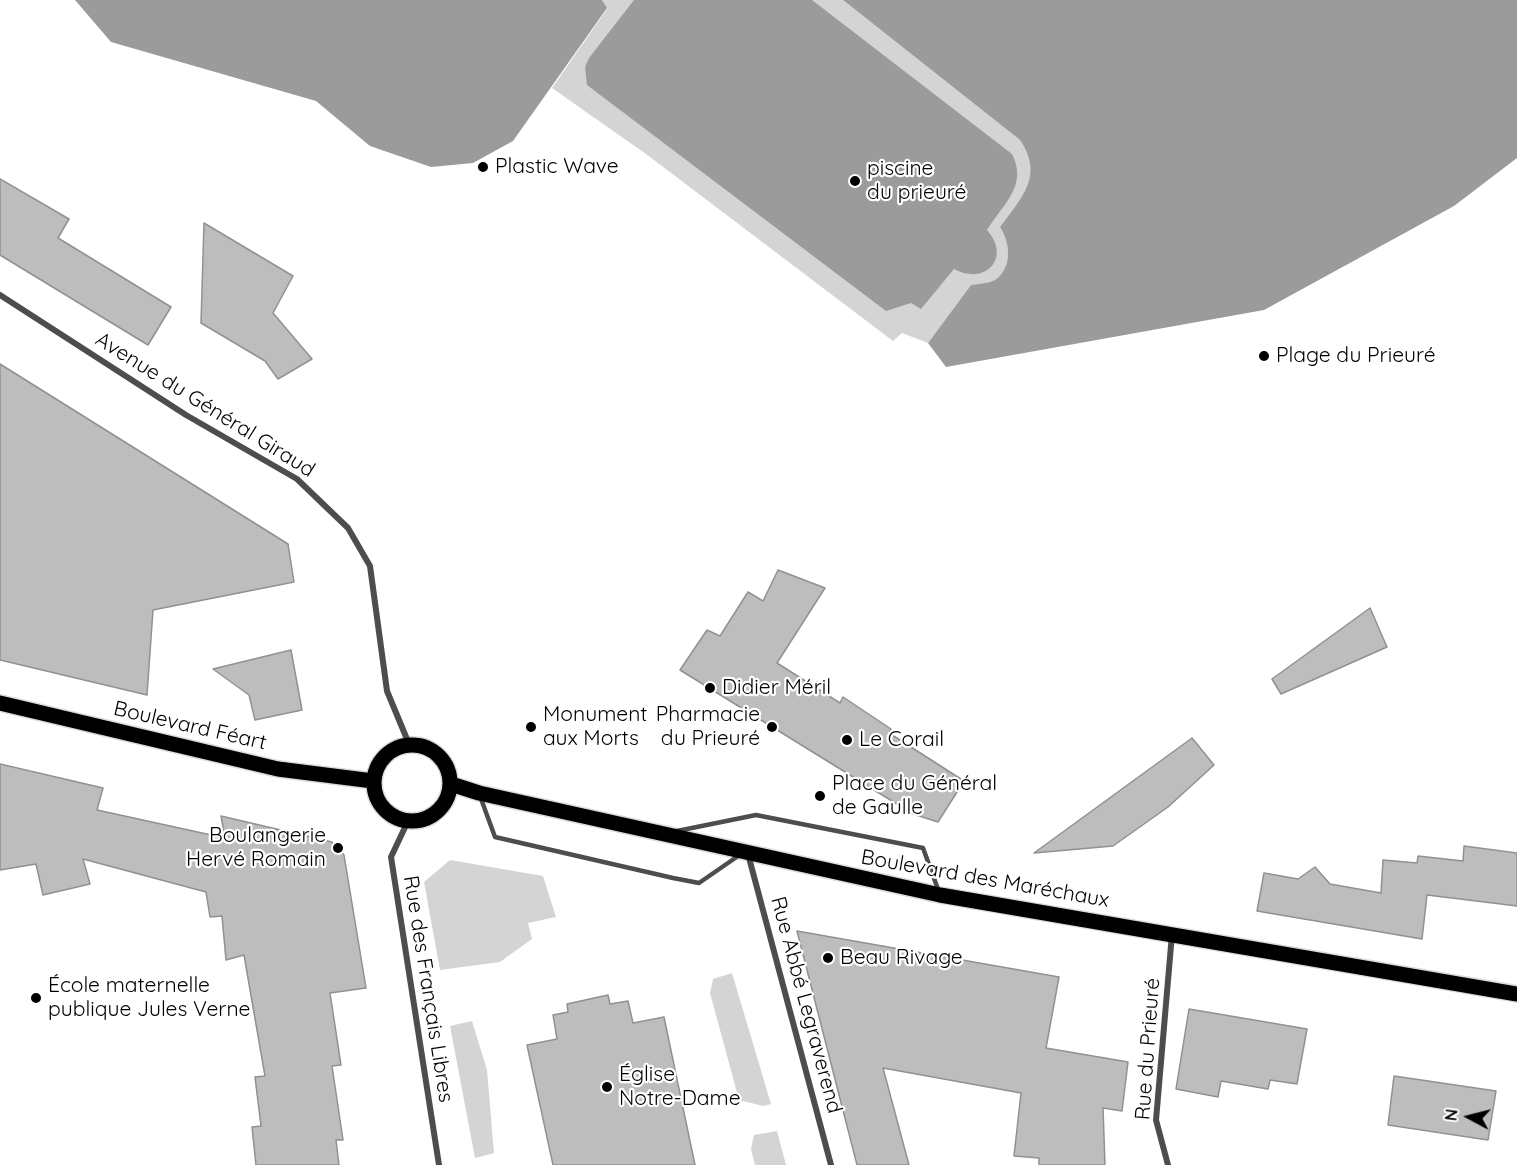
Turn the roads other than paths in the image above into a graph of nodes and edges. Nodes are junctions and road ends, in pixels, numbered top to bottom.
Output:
1 (0, 295) edge
2 (0, 703) edge
3 (409, 744) junction
4 (373, 781) junction
5 (451, 784) junction
6 (479, 793) junction
7 (408, 821) junction
8 (666, 833) junction
9 (746, 853) junction
10 (939, 895) junction
11 (1173, 934) junction
12 (1517, 994) edge
13 (439, 1165) edge
14 (831, 1165) edge
15 (1168, 1165) edge

1 - 3 street, Avenue du Général Giraud
2 - 4 main road, Boulevard Féart
3 - 4 main road
3 - 5 main road
4 - 7 main road
5 - 6 main road, Boulevard des Maréchaux
5 - 7 main road
6 - 8 main road, Boulevard des Maréchaux
6 - 9 lane
7 - 13 street, Rue des Français Libres
8 - 9 main road, Boulevard des Maréchaux
8 - 10 lane
9 - 10 main road, Boulevard des Maréchaux
9 - 14 street, Rue Abbé Legraverend
10 - 11 main road, Boulevard des Maréchaux
11 - 12 main road, Boulevard des Maréchaux
11 - 15 street, Rue du Prieuré

